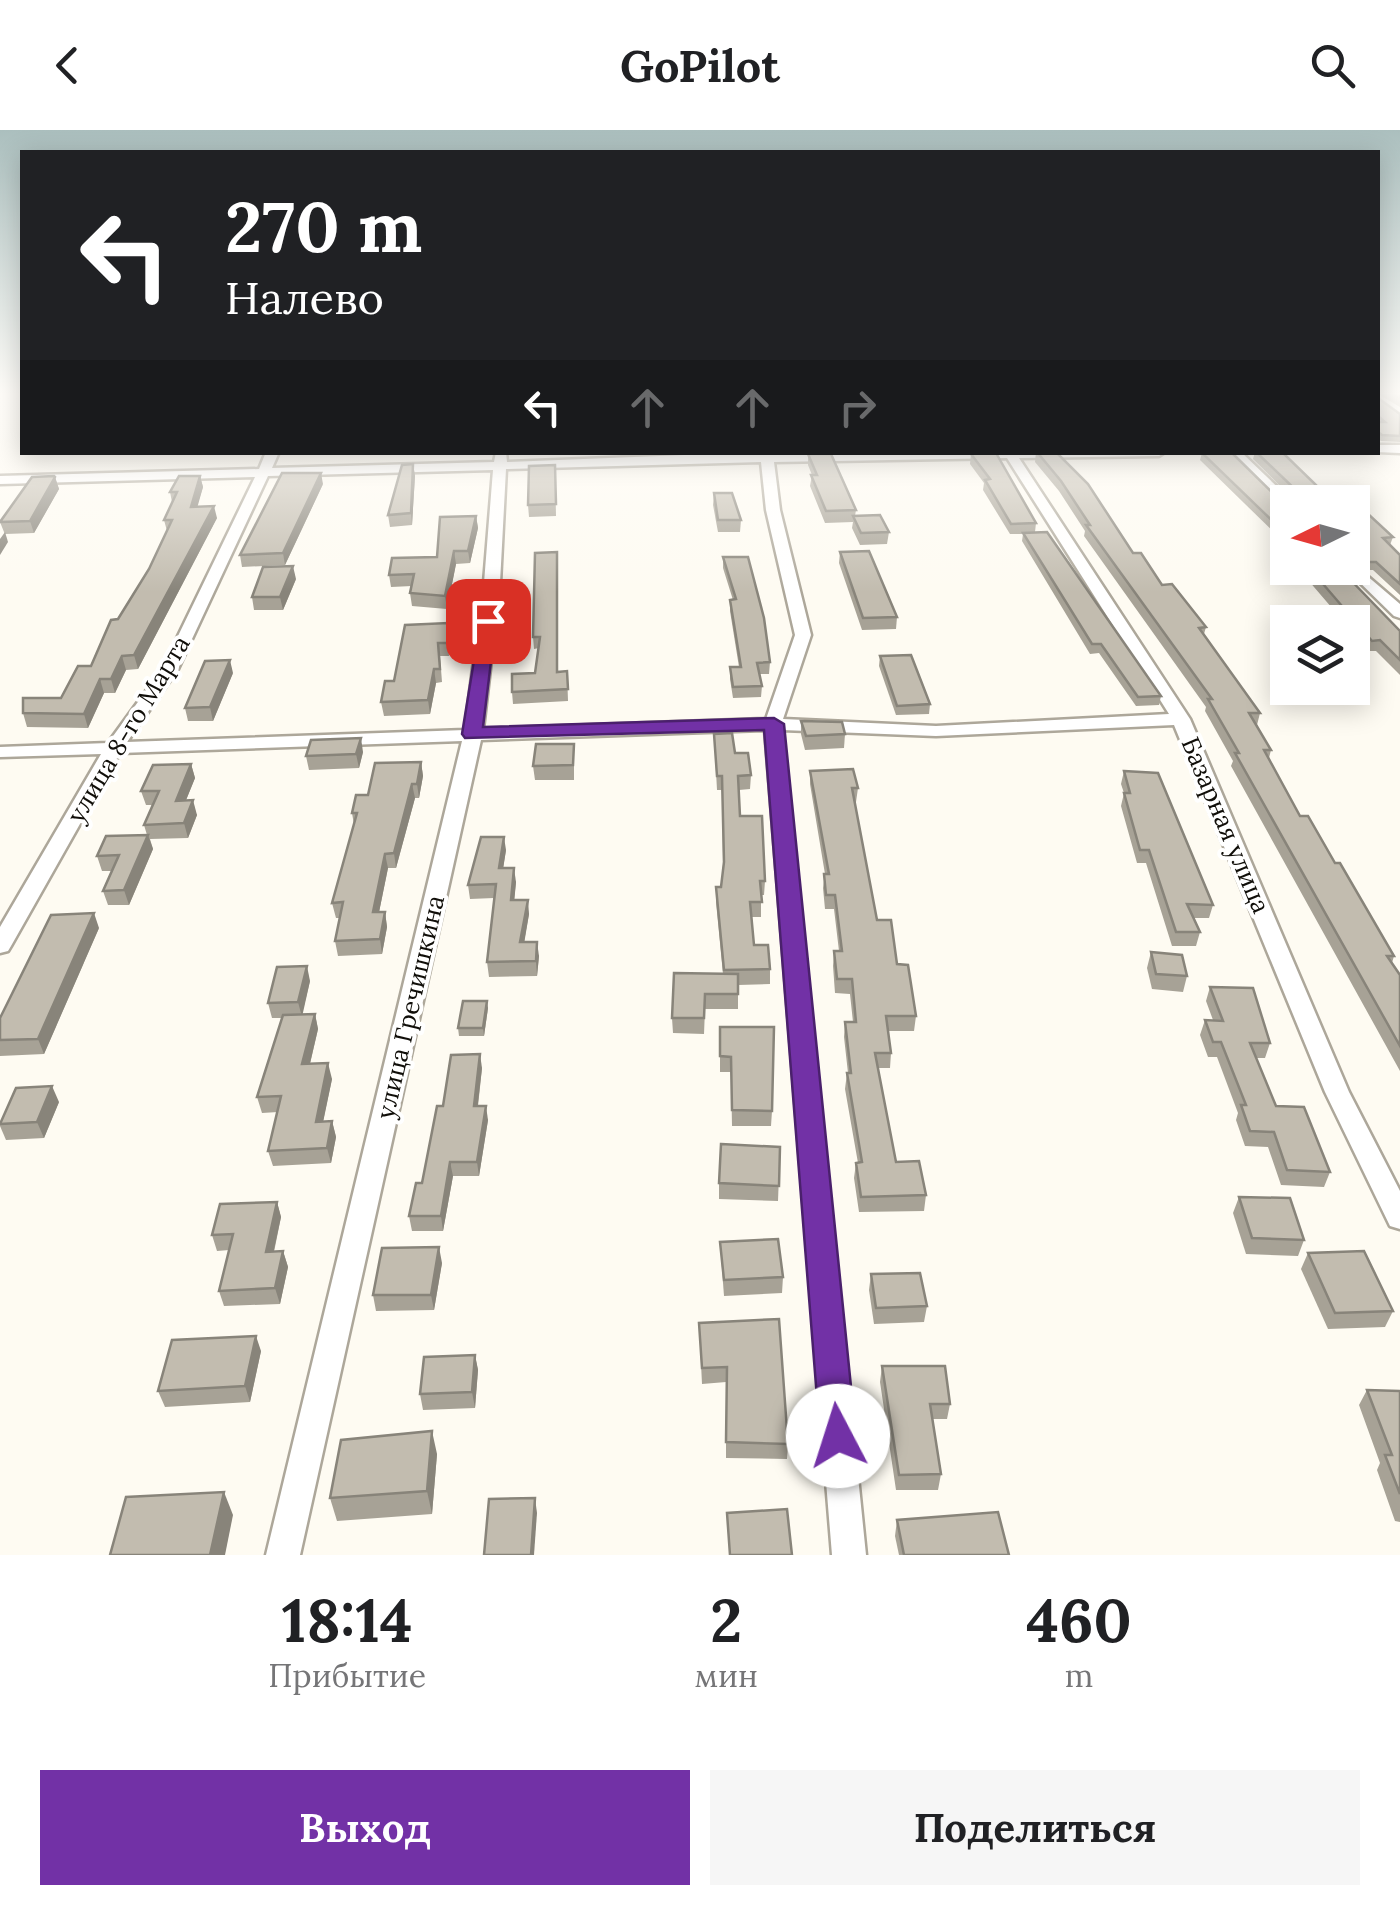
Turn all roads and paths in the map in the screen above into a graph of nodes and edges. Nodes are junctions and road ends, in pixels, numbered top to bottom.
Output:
1 (270, 458) edge
2 (534, 458) edge
3 (767, 458) edge
4 (1012, 458) edge
5 (1240, 458) edge
6 (501, 459) edge
7 (262, 474) junction
8 (0, 480) edge
9 (1270, 488) edge
10 (1370, 584) edge
11 (1400, 613) edge
12 (1181, 719) junction
13 (774, 724) junction
14 (472, 734) junction
15 (113, 748) junction
16 (0, 752) edge
17 (0, 946) edge
18 (1400, 1218) edge
19 (283, 1555) edge
20 (849, 1555) edge

1 - 7 street, улица 8-го Марта
2 - 6 street
3 - 13 street
4 - 12 street, Базарная улица
5 - 9 street
6 - 7 street
6 - 14 street, улица Гречишкина
7 - 8 street
7 - 15 street, улица 8-го Марта
10 - 11 street
12 - 13 street
12 - 18 street, Базарная улица
13 - 14 street
13 - 20 street
14 - 15 street
14 - 19 street, улица Гречишкина
15 - 16 street
15 - 17 street, улица 8-го Марта

